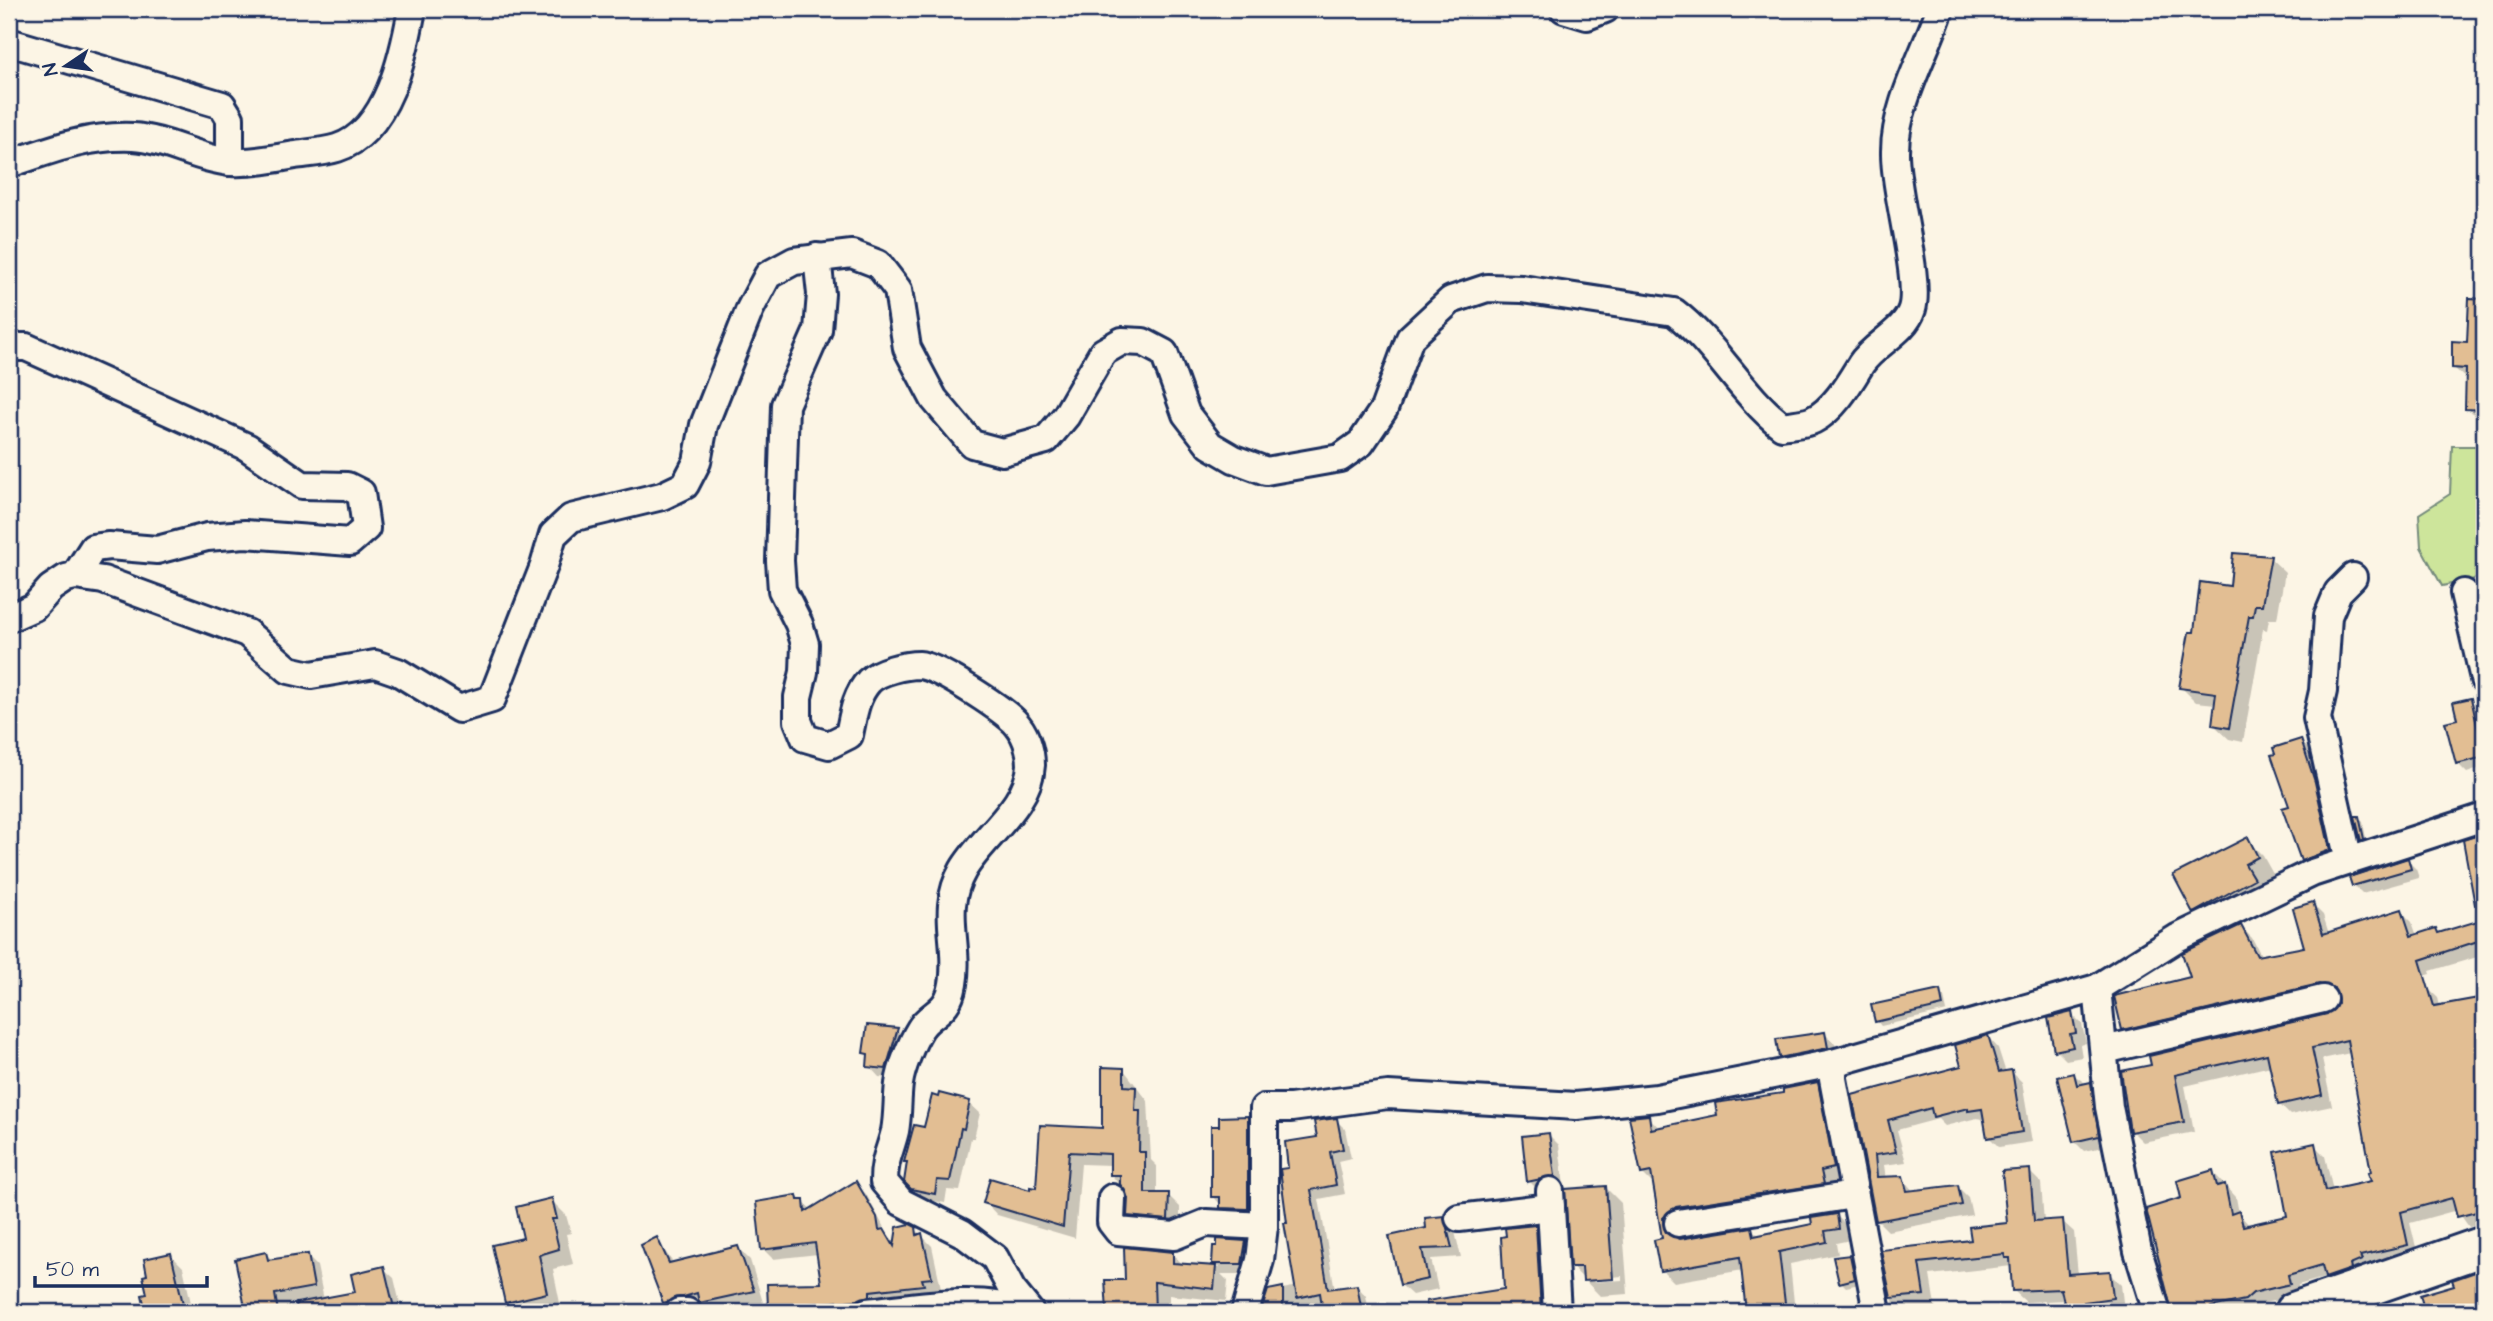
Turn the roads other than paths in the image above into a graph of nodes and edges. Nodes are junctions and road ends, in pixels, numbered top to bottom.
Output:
1 (412, 9) edge
2 (1564, 9) edge
3 (1605, 9) edge
4 (1940, 9) edge
5 (9, 41) edge
6 (230, 162) junction
7 (9, 164) edge
8 (817, 257) junction
9 (9, 347) edge
10 (75, 576) junction
11 (2353, 577) dead end
12 (2464, 593) dead end
13 (9, 618) edge
14 (2484, 679) edge
15 (2484, 817) edge
16 (2348, 861) junction
17 (2097, 988) junction
18 (2323, 999) dead end
19 (2104, 1050) junction
20 (1833, 1063) junction
21 (1853, 1195) junction
22 (1112, 1198) dead end
23 (1459, 1218) dead end
24 (1678, 1223) dead end
25 (1264, 1226) junction
26 (2484, 1246) edge
27 (2362, 1301) edge
28 (679, 1312) edge
29 (687, 1312) edge
30 (867, 1312) edge
31 (1021, 1312) edge
32 (1030, 1312) edge
33 (1245, 1312) edge
34 (1557, 1312) edge
35 (1877, 1312) edge
36 (2157, 1312) edge
37 (2294, 1312) edge

1 - 6 street
2 - 3 street
4 - 8 street
5 - 6 street
6 - 7 street
8 - 10 street
8 - 32 street
9 - 10 street
10 - 13 street
11 - 16 street
12 - 14 street
15 - 16 street
16 - 17 street
17 - 19 street
17 - 20 street
18 - 19 street
19 - 36 street
20 - 21 street
20 - 25 street
21 - 24 street
21 - 35 street
22 - 25 street
23 - 34 street
25 - 33 street
26 - 27 main road
27 - 37 main road
28 - 29 street
30 - 31 street

